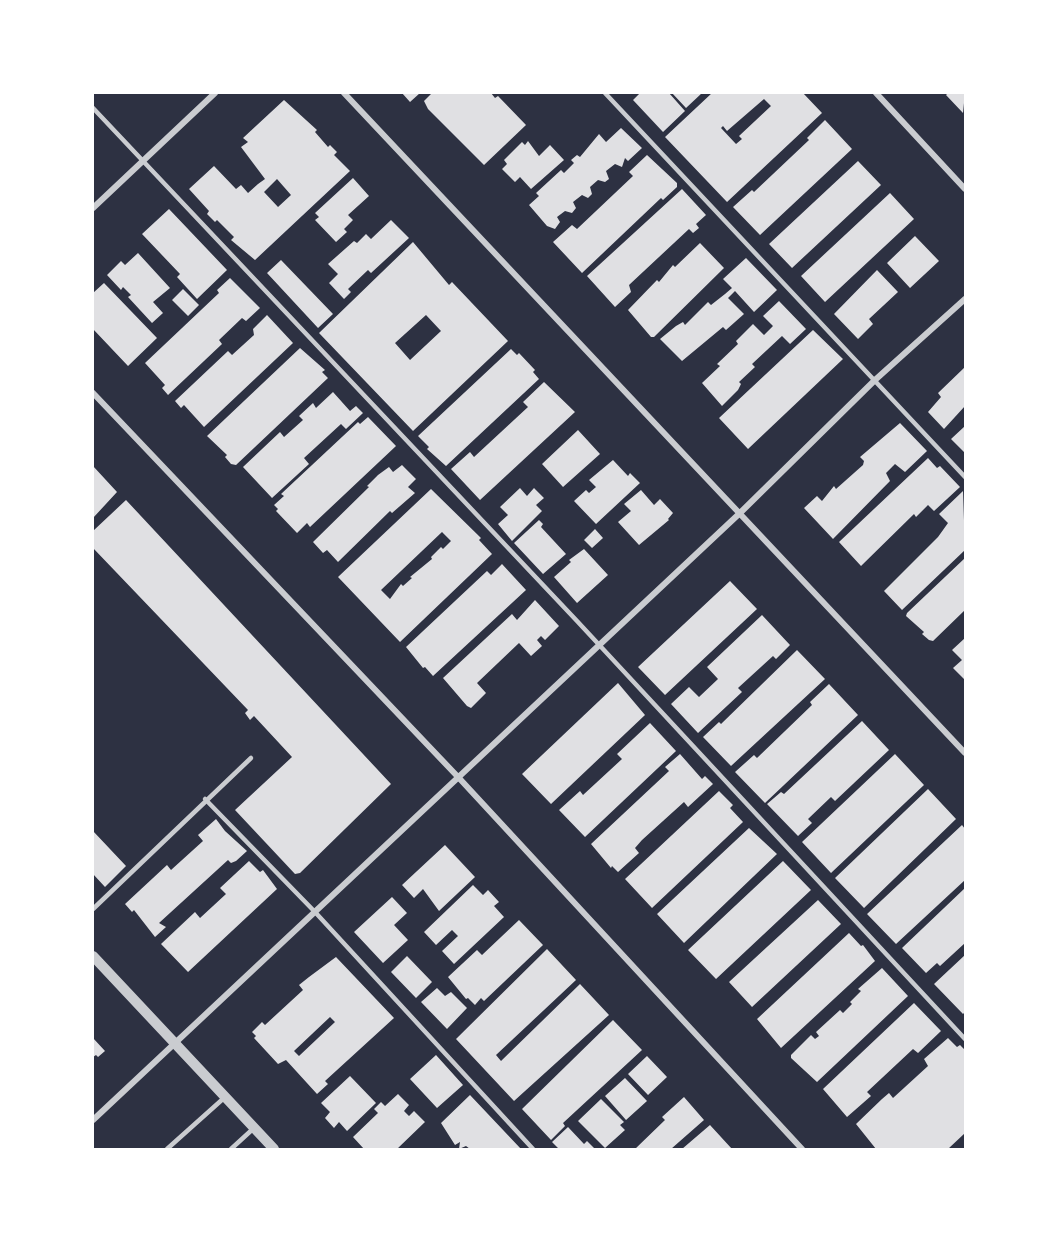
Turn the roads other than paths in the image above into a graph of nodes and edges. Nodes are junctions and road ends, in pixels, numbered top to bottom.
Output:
1 (215, 93) edge
2 (344, 93) edge
3 (605, 93) edge
4 (876, 93) edge
5 (93, 108) edge
6 (142, 161) junction
7 (965, 189) edge
8 (93, 208) edge
9 (965, 298) edge
10 (875, 380) junction
11 (93, 393) edge
12 (965, 477) edge
13 (740, 513) junction
14 (599, 645) junction
15 (965, 753) edge
16 (251, 758) dead end
17 (459, 778) junction
18 (205, 800) junction
19 (93, 909) edge
20 (315, 912) junction
21 (93, 956) edge
22 (965, 1039) edge
23 (176, 1044) junction
24 (226, 1096) junction
25 (93, 1120) edge
26 (254, 1128) junction
27 (167, 1149) edge
28 (231, 1149) edge
29 (274, 1149) edge
30 (533, 1149) edge
31 (802, 1149) edge

1 - 6 street
2 - 13 street
3 - 10 lane
4 - 7 street
5 - 6 lane
6 - 8 street
6 - 14 lane
9 - 10 street
10 - 12 lane
10 - 13 street
11 - 17 street
13 - 14 street
13 - 15 street
14 - 17 street
14 - 22 lane
16 - 18 lane
17 - 20 street
17 - 31 street
18 - 19 lane
18 - 20 lane
20 - 23 street
20 - 30 lane
21 - 23 street
23 - 24 street
23 - 25 street
24 - 26 street
24 - 27 lane
26 - 28 lane
26 - 29 street

